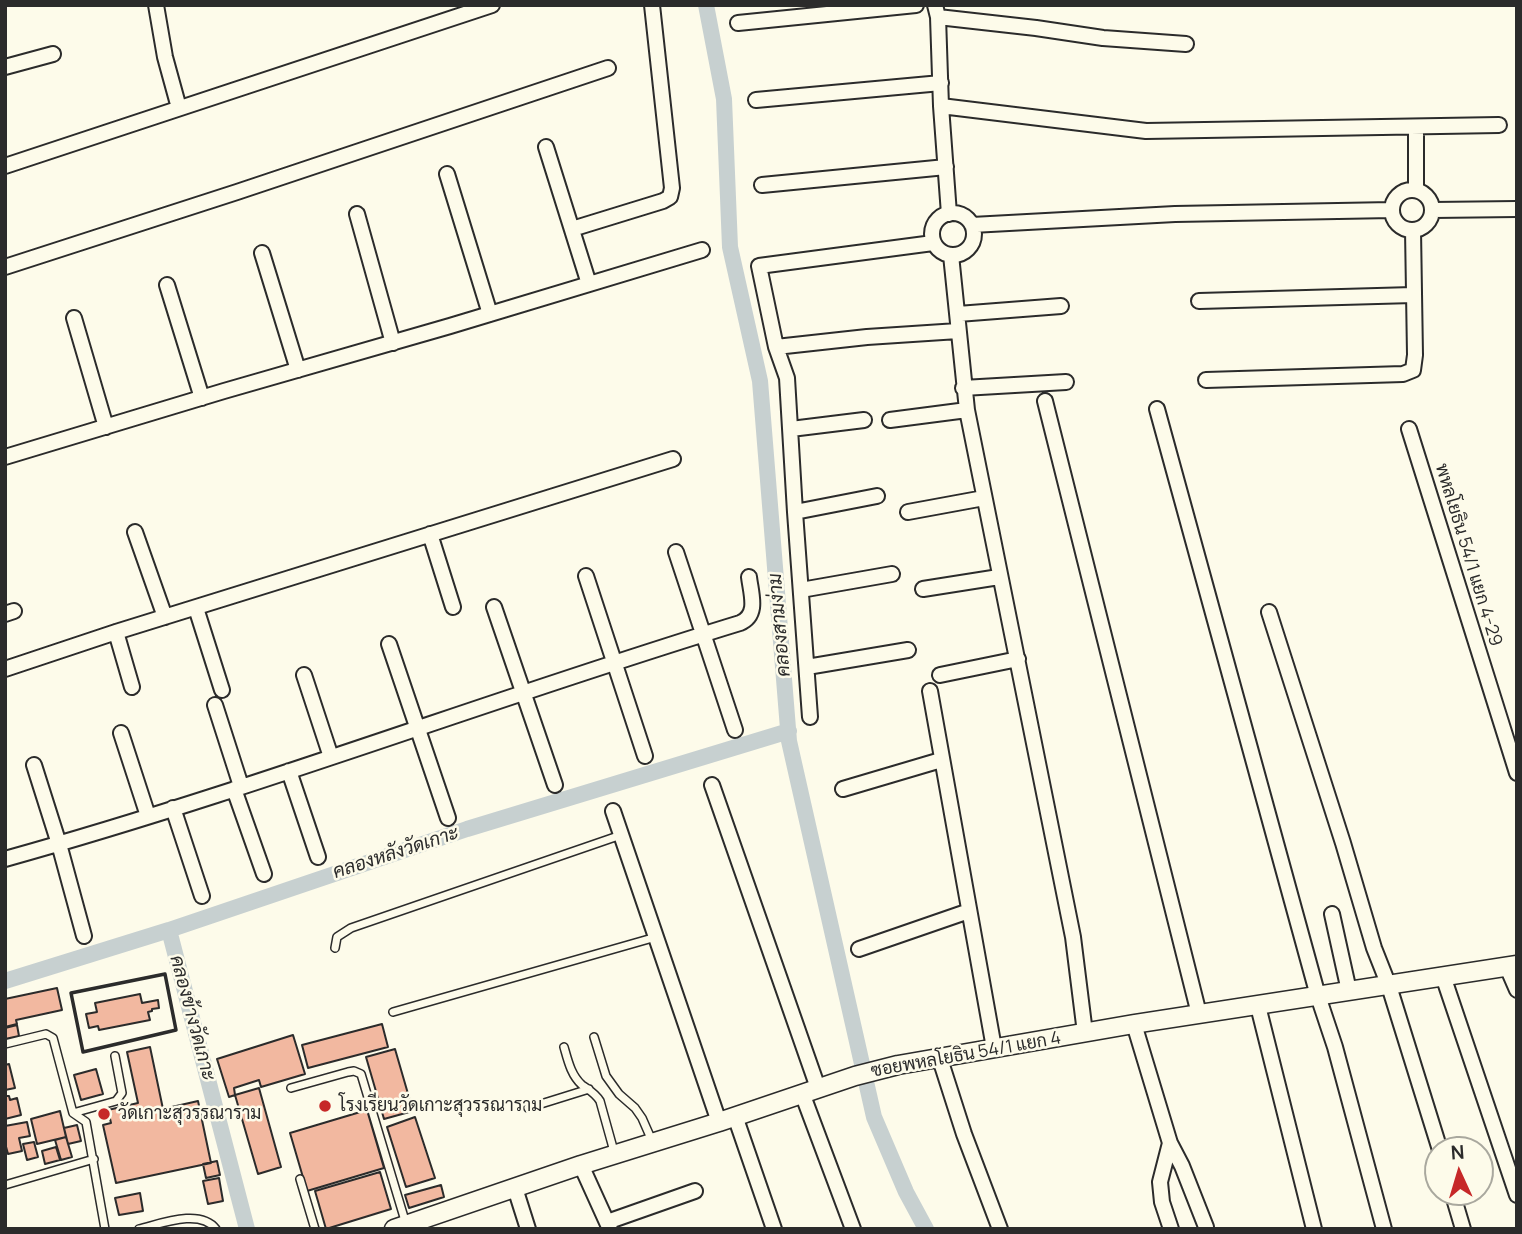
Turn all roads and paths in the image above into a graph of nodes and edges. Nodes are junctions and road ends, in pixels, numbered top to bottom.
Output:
1 (156, 5) edge
2 (492, 5) edge
3 (652, 5) edge
4 (916, 5) edge
5 (937, 11) edge
6 (449, 12) edge
7 (738, 23) dead end
8 (1186, 44) dead end
9 (53, 54) dead end
10 (5, 67) edge
11 (608, 68) dead end
12 (941, 83) junction
13 (756, 100) dead end
14 (941, 106) junction
15 (179, 108) junction
16 (1499, 125) dead end
17 (1416, 128) junction
18 (546, 148) dead end
19 (5, 166) edge
20 (946, 167) junction
21 (447, 174) dead end
22 (762, 185) dead end
23 (1416, 190) junction
24 (1517, 209) edge
25 (1392, 210) junction
26 (1433, 210) junction
27 (357, 214) dead end
28 (949, 214) junction
29 (972, 225) junction
30 (572, 229) junction
31 (1413, 230) junction
32 (933, 243) junction
33 (702, 250) dead end
34 (262, 253) dead end
35 (951, 256) junction
36 (5, 267) edge
37 (589, 284) junction
38 (167, 285) dead end
39 (1413, 295) junction
40 (1199, 301) dead end
41 (1061, 306) dead end
42 (490, 314) junction
43 (958, 314) junction
44 (75, 318) dead end
45 (958, 331) junction
46 (393, 343) junction
47 (776, 347) junction
48 (298, 370) junction
49 (1206, 380) dead end
50 (1066, 382) dead end
51 (963, 388) junction
52 (202, 398) junction
53 (1045, 401) dead end
54 (1157, 409) dead end
55 (967, 410) junction
56 (863, 420) dead end
57 (890, 420) dead end
58 (106, 427) junction
59 (791, 429) junction
60 (1409, 429) dead end
61 (6, 453) edge
62 (673, 459) dead end
63 (877, 496) dead end
64 (984, 498) junction
65 (795, 512) junction
66 (908, 512) dead end
67 (135, 532) dead end
68 (430, 534) junction
69 (676, 552) dead end
70 (892, 574) dead end
71 (586, 576) dead end
72 (749, 577) dead end
73 (999, 577) junction
74 (923, 589) dead end
75 (801, 590) junction
76 (453, 607) dead end
77 (494, 607) dead end
78 (196, 608) junction
79 (1269, 612) dead end
80 (165, 617) junction
81 (116, 632) junction
82 (704, 634) junction
83 (389, 644) dead end
84 (908, 650) dead end
85 (1018, 659) junction
86 (614, 663) junction
87 (807, 667) junction
88 (5, 669) edge
89 (303, 675) dead end
90 (940, 675) dead end
91 (132, 687) dead end
92 (222, 690) dead end
93 (930, 691) dead end
94 (523, 694) junction
95 (215, 705) dead end
96 (810, 717) dead end
97 (418, 729) junction
98 (735, 730) dead end
99 (121, 733) dead end
100 (645, 756) dead end
101 (331, 757) junction
102 (941, 760) junction
103 (34, 765) dead end
104 (289, 771) junction
105 (1517, 773) edge
106 (555, 785) dead end
107 (712, 785) dead end
108 (238, 787) junction
109 (843, 789) dead end
110 (173, 808) junction
111 (612, 811) dead end
112 (148, 816) junction
113 (447, 818) dead end
114 (621, 835) junction
115 (59, 844) junction
116 (318, 857) dead end
117 (5, 859) edge
118 (264, 874) dead end
119 (202, 896) dead end
120 (969, 911) junction
121 (1332, 914) dead end
122 (84, 936) dead end
123 (656, 937) junction
124 (335, 947) dead end
125 (859, 948) dead end
126 (1512, 966) edge
127 (1443, 976) junction
128 (1389, 986) junction
129 (1517, 990) edge
130 (1349, 991) junction
131 (1318, 996) junction
132 (1258, 1006) junction
133 (393, 1012) dead end
134 (1199, 1014) junction
135 (1134, 1024) junction
136 (1085, 1033) junction
137 (594, 1037) dead end
138 (5, 1044) edge
139 (564, 1047) dead end
140 (994, 1048) junction
141 (115, 1056) dead end
142 (940, 1059) junction
143 (291, 1088) dead end
144 (589, 1089) junction
145 (810, 1091) junction
146 (528, 1108) dead end
147 (73, 1113) junction
148 (727, 1119) junction
149 (1436, 1136) edge
150 (653, 1143) junction
151 (1170, 1143) junction
152 (615, 1156) junction
153 (94, 1159) junction
154 (581, 1165) junction
155 (300, 1179) dead end
156 (5, 1185) edge
157 (515, 1188) junction
158 (695, 1191) dead end
159 (1517, 1195) edge
160 (1456, 1206) edge
161 (400, 1226) edge
162 (609, 1226) edge
163 (1206, 1227) edge
164 (105, 1229) edge
165 (139, 1229) edge
166 (216, 1229) edge
167 (316, 1229) edge
168 (528, 1229) edge
169 (774, 1229) edge
170 (853, 1229) edge
171 (1000, 1229) edge
172 (1171, 1229) edge
173 (1314, 1229) edge
174 (1384, 1229) edge
175 (1463, 1229) edge

1 - 15 street
2 - 6 street
3 - 30 street
4 - 7 street
5 - 8 street
5 - 12 street
6 - 15 street
9 - 10 street
11 - 36 street
12 - 13 street
12 - 14 street
14 - 17 street
14 - 20 street
15 - 19 street
16 - 17 street
17 - 23 street
18 - 30 street
20 - 22 street
20 - 28 street
21 - 42 street
23 - 25 street
23 - 26 street
24 - 26 street
25 - 29 street
25 - 31 street
26 - 31 street
27 - 46 street
28 - 29 street
28 - 32 street
29 - 35 street
30 - 37 street
31 - 39 street
32 - 35 street
32 - 47 street
33 - 37 street
34 - 48 street
35 - 43 street
37 - 42 street
38 - 52 street
39 - 40 street
39 - 49 street
41 - 43 street
42 - 46 street
43 - 45 street
44 - 58 street
45 - 47 street
45 - 51 street
46 - 48 street
47 - 59 street
48 - 52 street
50 - 51 street
51 - 55 street
52 - 58 street
53 - 134 street
54 - 131 street
55 - 57 street
55 - 64 street
56 - 59 street
58 - 61 street
59 - 65 street
60 - 105 street, พหลโยธิน 54/1 แยก 4-29
62 - 68 street
63 - 65 street
64 - 66 street
64 - 73 street
65 - 75 street
67 - 80 street
68 - 76 street
68 - 78 street
69 - 82 street
70 - 75 street
71 - 86 street
72 - 82 street
73 - 74 street
73 - 85 street
75 - 87 street
77 - 94 street
78 - 80 street
78 - 92 street
79 - 128 street
80 - 81 street
81 - 88 street
81 - 91 street
82 - 86 street
82 - 98 street
83 - 97 street
84 - 87 street
85 - 90 street
85 - 136 street
86 - 94 street
86 - 100 street
87 - 96 street
89 - 101 street
93 - 102 street
94 - 97 street
94 - 106 street
95 - 108 street
97 - 101 street
97 - 113 street
99 - 112 street
101 - 104 street
102 - 109 street
102 - 120 street
103 - 115 street
104 - 108 street
104 - 116 street
107 - 145 street
108 - 110 street
108 - 118 street
110 - 112 street
110 - 119 street
111 - 114 street
112 - 115 street
114 - 123 street
114 - 124 lane
115 - 117 street
115 - 122 street
120 - 125 street
120 - 140 street
121 - 130 street
123 - 133 lane
123 - 148 street
126 - 127 street, ซอยพหลโยธิน 54/1 แยก 4
126 - 129 street
127 - 128 street, ซอยพหลโยธิน 54/1 แยก 4
127 - 159 street
128 - 130 street, ซอยพหลโยธิน 54/1 แยก 4
128 - 149 street
130 - 131 street, ซอยพหลโยธิน 54/1 แยก 4
131 - 132 street, ซอยพหลโยธิน 54/1 แยก 4
131 - 174 street
132 - 134 street, ซอยพหลโยธิน 54/1 แยก 4
132 - 173 street
134 - 135 street, ซอยพหลโยธิน 54/1 แยก 4
135 - 136 street, ซอยพหลโยธิน 54/1 แยก 4
135 - 151 street
136 - 140 street, ซอยพหลโยธิน 54/1 แยก 4
137 - 150 lane
138 - 147 lane
139 - 144 lane
140 - 142 street, ซอยพหลโยธิน 54/1 แยก 4
141 - 147 lane
142 - 145 street, ซอยพหลโยธิน 54/1 แยก 4
142 - 171 street
143 - 161 lane
144 - 146 lane
144 - 152 lane
145 - 148 street, ซอยพหลโยธิน 54/1 แยก 4
145 - 170 street
147 - 153 lane
148 - 150 street, ซอยพหลโยธิน 54/1 แยก 4
148 - 169 street
150 - 152 street, ซอยพหลโยธิน 54/1 แยก 4
151 - 163 street
151 - 172 street
152 - 154 street, ซอยพหลโยธิน 54/1 แยก 4
153 - 156 lane
153 - 164 lane
154 - 157 street, ซอยพหลโยธิน 54/1 แยก 4
154 - 162 street
155 - 167 lane
157 - 161 street, ซอยพหลโยธิน 54/1 แยก 4
157 - 168 street
158 - 162 street
160 - 175 street
165 - 166 lane

